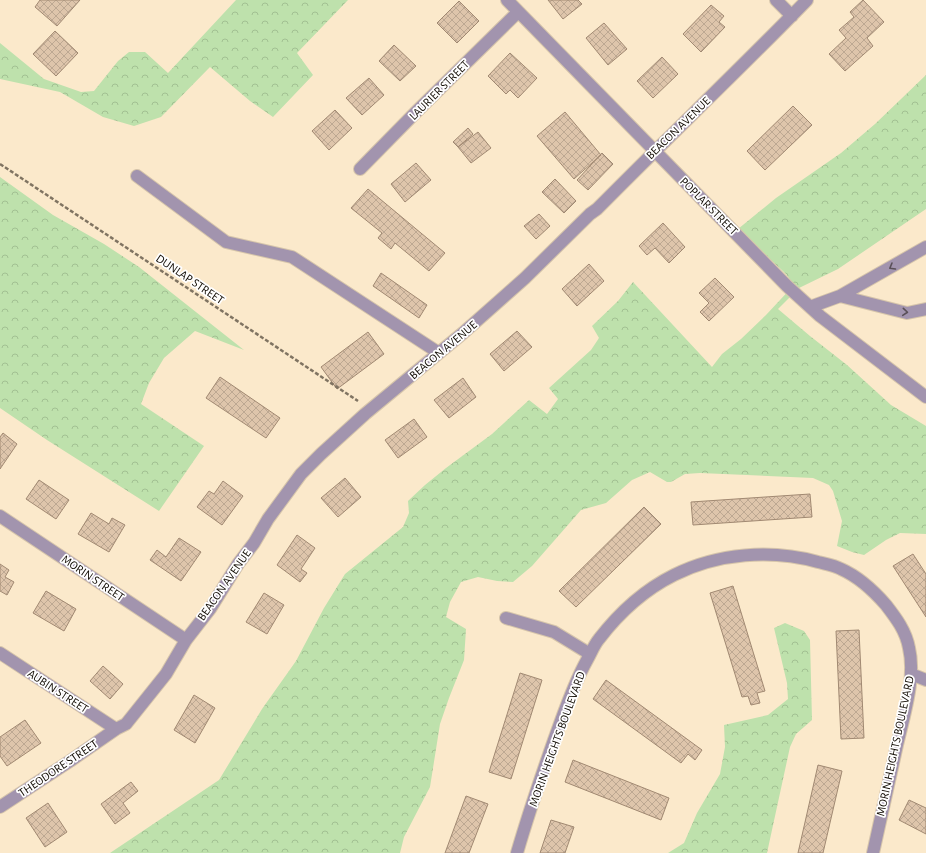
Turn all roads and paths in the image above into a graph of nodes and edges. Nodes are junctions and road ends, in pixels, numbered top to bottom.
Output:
1 (507, 0) edge
2 (776, 0) edge
3 (807, 0) edge
4 (518, 12) junction
5 (792, 16) junction
6 (654, 151) junction
7 (0, 164) edge
8 (360, 169) dead end
9 (137, 176) dead end
10 (926, 247) edge
11 (840, 296) junction
12 (810, 308) junction
13 (926, 309) edge
14 (439, 353) junction
15 (926, 397) edge
16 (370, 410) junction
17 (0, 516) edge
18 (506, 618) dead end
19 (186, 640) junction
20 (0, 653) edge
21 (590, 654) junction
22 (911, 674) junction
23 (926, 680) edge
24 (116, 729) junction
25 (0, 807) edge
26 (517, 853) edge
27 (873, 853) edge

1 - 4 street, POPLAR STREET
2 - 5 street
3 - 5 street, BEACON AVENUE
4 - 6 street, POPLAR STREET
4 - 8 street, LAURIER STREET
5 - 6 street, BEACON AVENUE
6 - 12 street, POPLAR STREET
6 - 14 street, BEACON AVENUE
7 - 16 path, DUNLAP STREET
9 - 14 street
10 -> 11 street
11 - 12 street
11 -> 13 street
12 - 15 street, POPLAR STREET
14 - 16 street, BEACON AVENUE
16 - 19 street, BEACON AVENUE
17 - 19 street, MORIN STREET
18 - 21 street
19 - 24 street, BEACON AVENUE
20 - 24 street, AUBIN STREET
21 - 22 street, MORIN HEIGHTS BOULEVARD
21 - 26 street, MORIN HEIGHTS BOULEVARD
22 - 23 street
22 - 27 street, MORIN HEIGHTS BOULEVARD
24 - 25 street, THEODORE STREET

